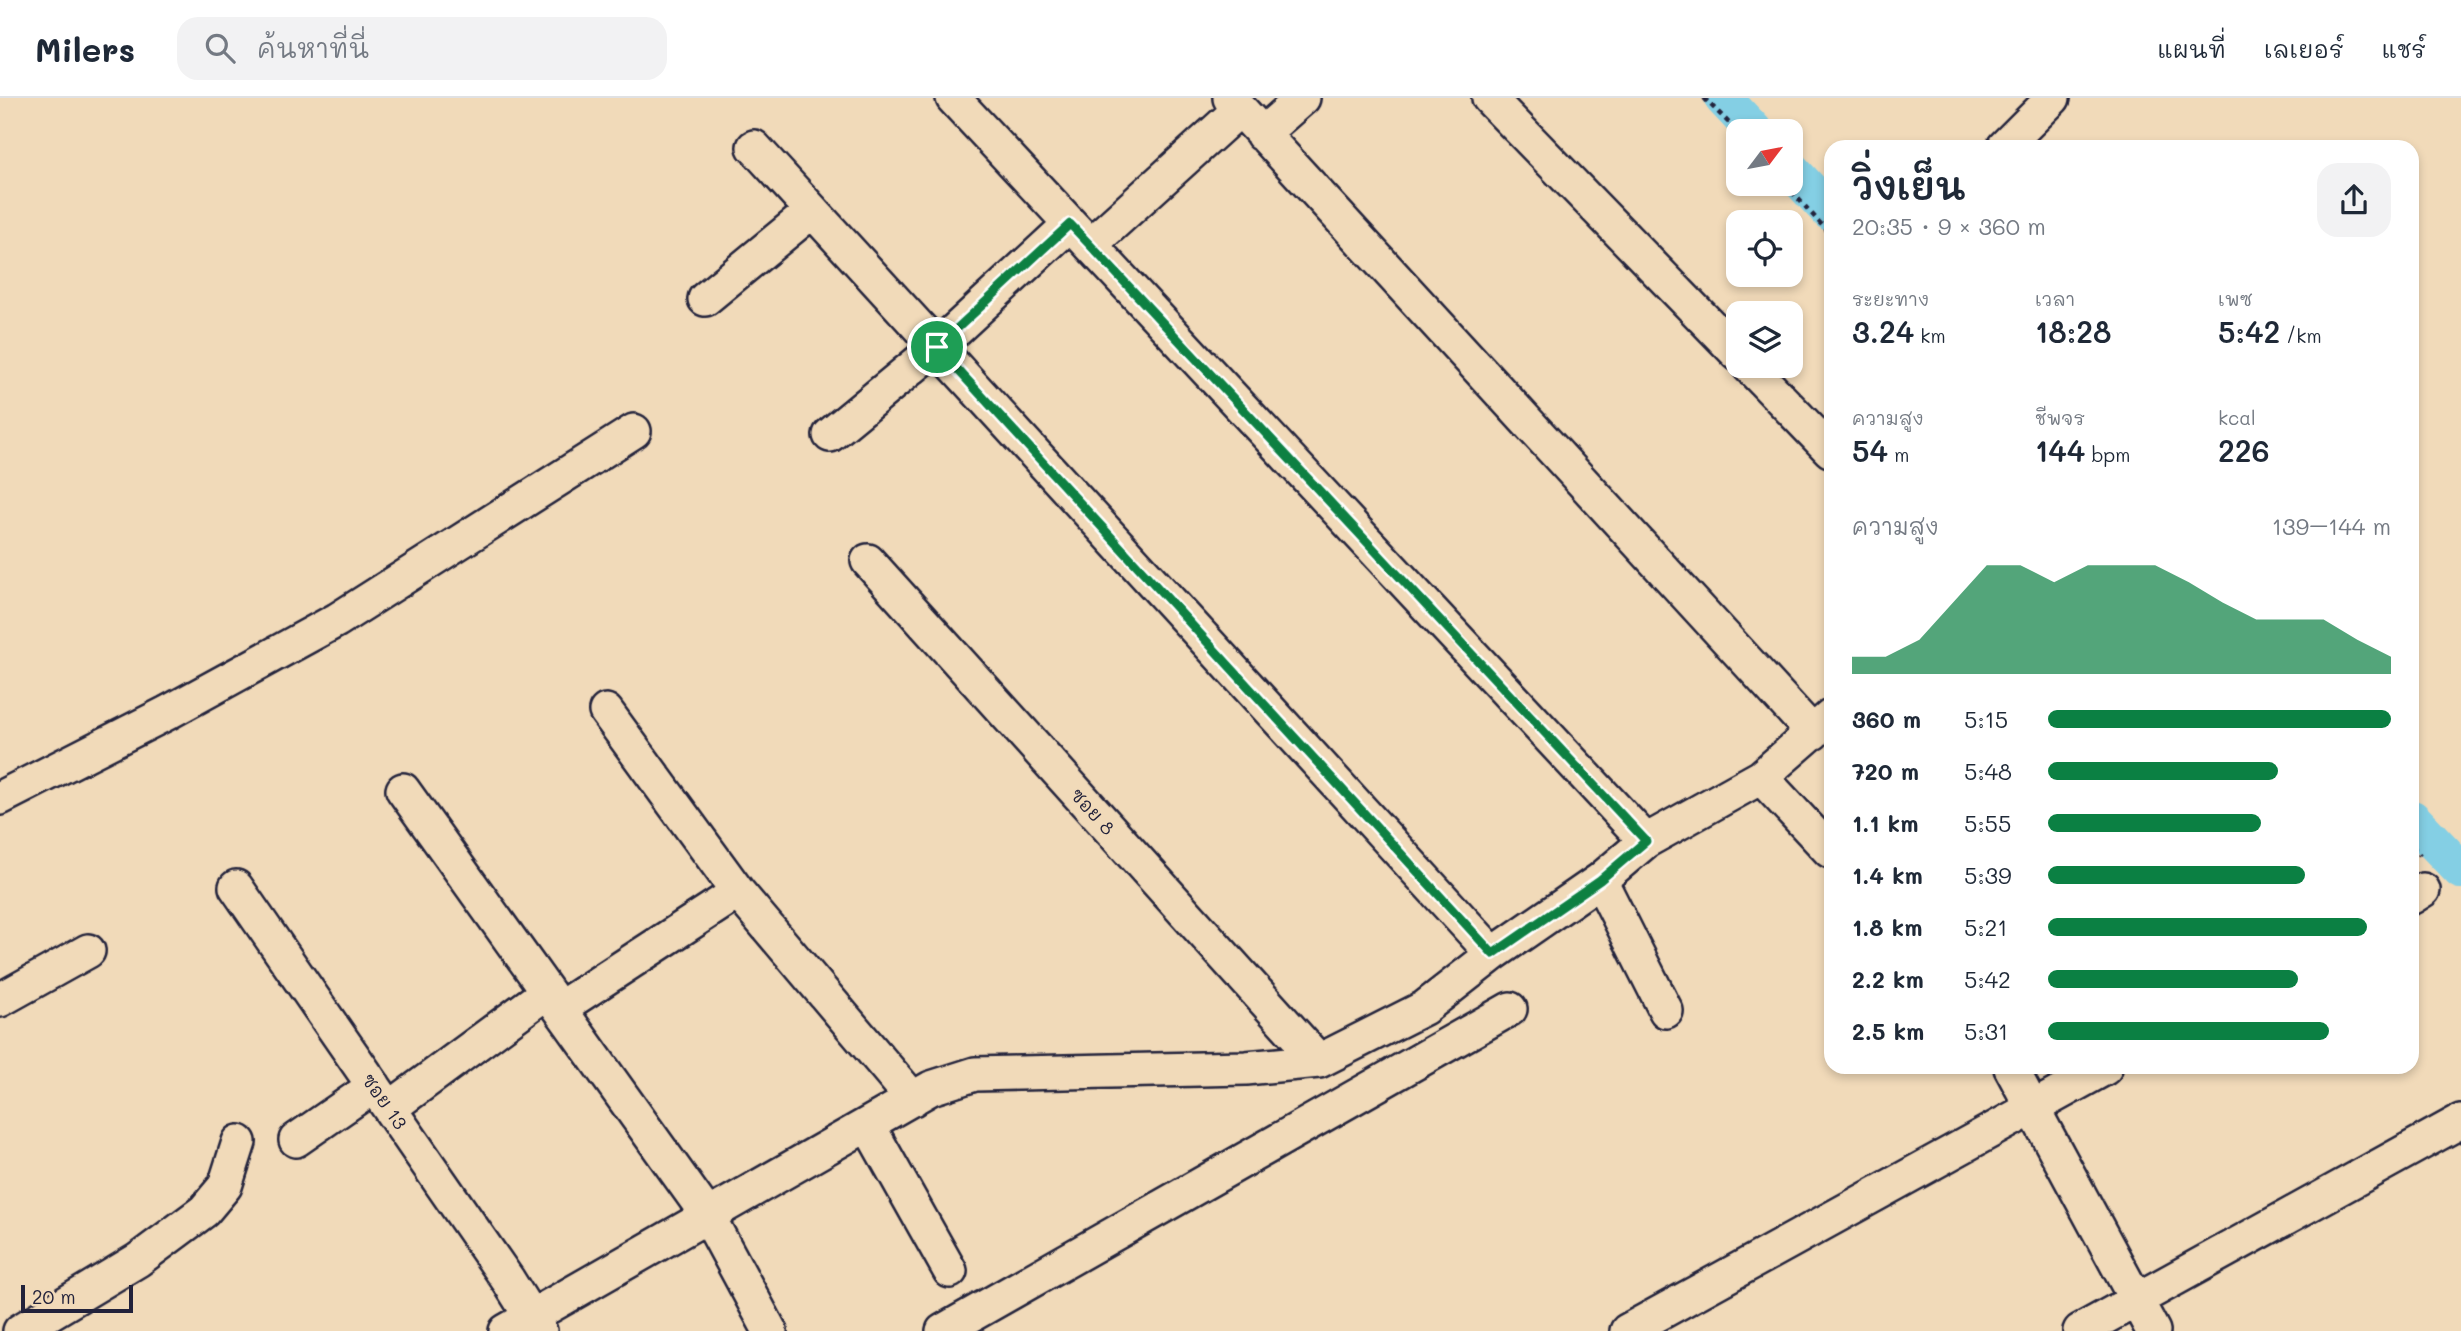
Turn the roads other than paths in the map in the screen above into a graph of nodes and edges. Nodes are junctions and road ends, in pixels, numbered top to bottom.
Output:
1 (953, 98) edge
2 (1303, 98) edge
3 (1489, 98) edge
4 (2053, 98) edge
5 (1235, 104) edge
6 (1262, 134) junction
7 (2011, 140) edge
8 (754, 147) dead end
9 (812, 211) junction
10 (1080, 234) junction
11 (705, 299) dead end
12 (1726, 342) edge
13 (937, 347) junction
14 (1761, 378) edge
15 (634, 432) dead end
16 (830, 435) dead end
17 (1824, 444) edge
18 (868, 561) dead end
19 (606, 711) dead end
20 (1822, 725) edge
21 (1761, 777) junction
22 (403, 790) dead end
23 (0, 798) edge
24 (1646, 841) junction
25 (1824, 844) edge
26 (1600, 880) junction
27 (236, 887) dead end
28 (738, 892) junction
29 (88, 951) dead end
30 (1493, 954) junction
31 (0, 1000) edge
32 (553, 1000) junction
33 (1510, 1009) dead end
34 (1666, 1011) dead end
35 (1319, 1060) junction
36 (2014, 1074) edge
37 (2094, 1074) edge
38 (382, 1097) junction
39 (913, 1099) junction
40 (2033, 1107) junction
41 (2461, 1121) edge
42 (868, 1125) junction
43 (296, 1140) dead end
44 (239, 1142) dead end
45 (708, 1216) junction
46 (950, 1270) dead end
47 (2136, 1300) junction
48 (526, 1326) edge
49 (20, 1331) edge
50 (770, 1331) edge
51 (943, 1331) edge
52 (1627, 1331) edge
53 (2080, 1331) edge
54 (2153, 1331) edge

1 - 10 street
2 - 6 street
3 - 12 street
4 - 7 street
5 - 6 street
5 - 10 street
6 - 20 street
8 - 9 street
9 - 11 street
9 - 13 street
10 - 13 street
10 - 24 street
13 - 16 street
13 - 30 street
14 - 17 street
15 - 23 street
18 - 35 street, ซอย 8
19 - 28 street
20 - 21 street
21 - 24 street
21 - 25 street
22 - 32 street
24 - 26 street
26 - 30 street
26 - 34 street
27 - 38 street, ซอย 13
28 - 32 street
28 - 39 street
29 - 31 street
30 - 35 street
32 - 38 street
32 - 45 street
33 - 51 street
35 - 39 street
36 - 40 street
37 - 40 street
38 - 43 street
38 - 48 street, ซอย 13
39 - 42 street
40 - 47 street
40 - 52 street
41 - 47 street
42 - 45 street
42 - 46 street
44 - 49 street
45 - 48 street
45 - 50 street
47 - 53 street
47 - 54 street

